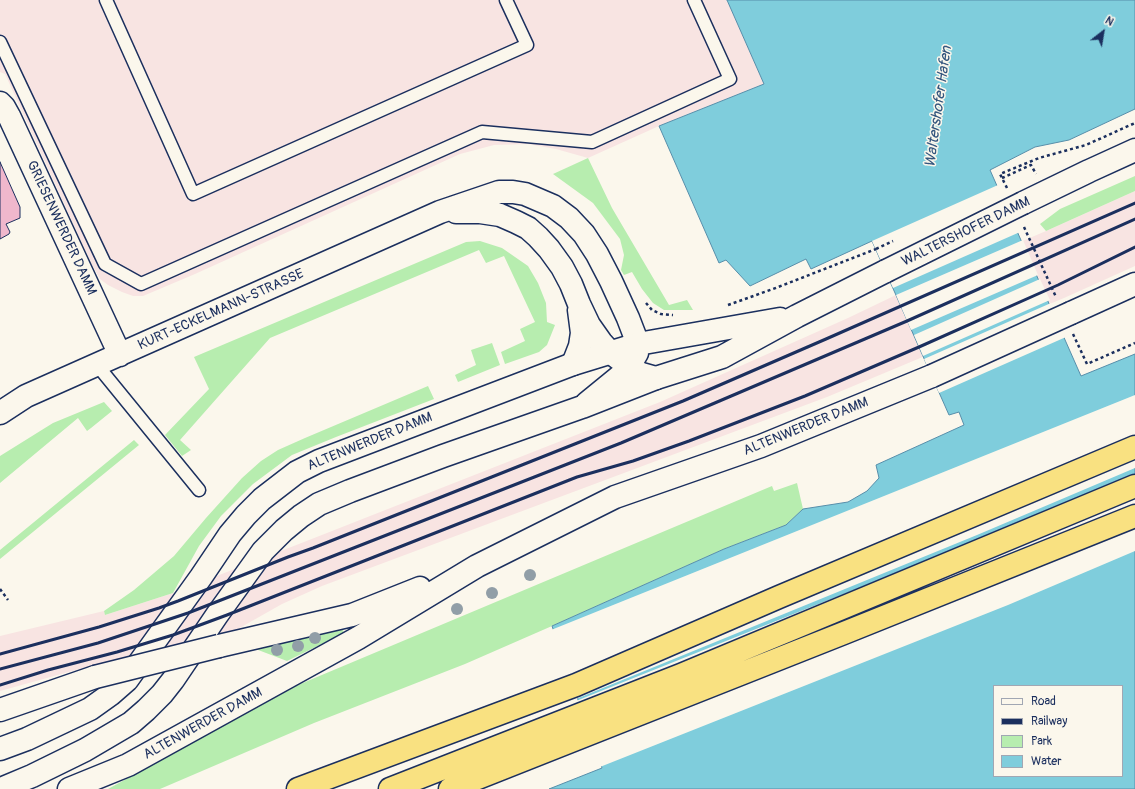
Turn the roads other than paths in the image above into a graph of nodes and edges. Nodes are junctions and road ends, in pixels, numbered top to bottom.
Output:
1 (106, 0) edge
2 (506, 0) edge
3 (694, 0) edge
4 (0, 42) edge
5 (0, 102) edge
6 (1135, 150) edge
7 (440, 212) junction
8 (1135, 284) edge
9 (579, 304) junction
10 (797, 316) junction
11 (638, 344) junction
12 (610, 352) junction
13 (120, 355) junction
14 (573, 364) junction
15 (97, 365) junction
16 (629, 367) junction
17 (656, 378) junction
18 (582, 407) junction
19 (1, 410) edge
20 (1135, 447) edge
21 (1135, 486) edge
22 (199, 490) dead end
23 (1135, 516) edge
24 (477, 566) junction
25 (0, 710) edge
26 (0, 749) edge
27 (1, 789) edge
28 (69, 789) edge
29 (298, 789) edge
30 (390, 789) edge
31 (450, 789) edge

1 - 2 lane
3 - 4 lane
5 - 13 street, GRIESENWERDER DAMM
6 - 10 street, WALTERSHOFER DAMM, bridge
7 - 9 street, KURT-ECKELMANN-STRASSE
7 - 11 street, KURT-ECKELMANN-STRASSE
7 - 13 street, KURT-ECKELMANN-STRASSE
8 - 24 street, ALTENWERDER DAMM, bridge
9 - 12 street, KURT-ECKELMANN-STRASSE
9 - 14 street, KURT-ECKELMANN-STRASSE
10 - 11 street, WALTERSHOFER DAMM
10 - 17 street, WALTERSHOFER DAMM
11 - 12 street, ALTENWERDER DAMM
11 - 16 street
12 - 14 street, ALTENWERDER DAMM
12 - 16 street, KURT-ECKELMANN-STRASSE
13 - 15 street, KURT-ECKELMANN-STRASSE
14 - 26 street, ALTENWERDER DAMM
15 - 19 street, KURT-ECKELMANN-STRASSE
15 - 22 lane
16 - 17 street, KURT-ECKELMANN-STRASSE
16 - 18 street
17 - 18 street
18 - 27 street
20 - 29 highway
21 - 30 highway
23 - 31 highway
24 - 25 street, ALTENWERDER DAMM, bridge
24 - 28 street, ALTENWERDER DAMM

